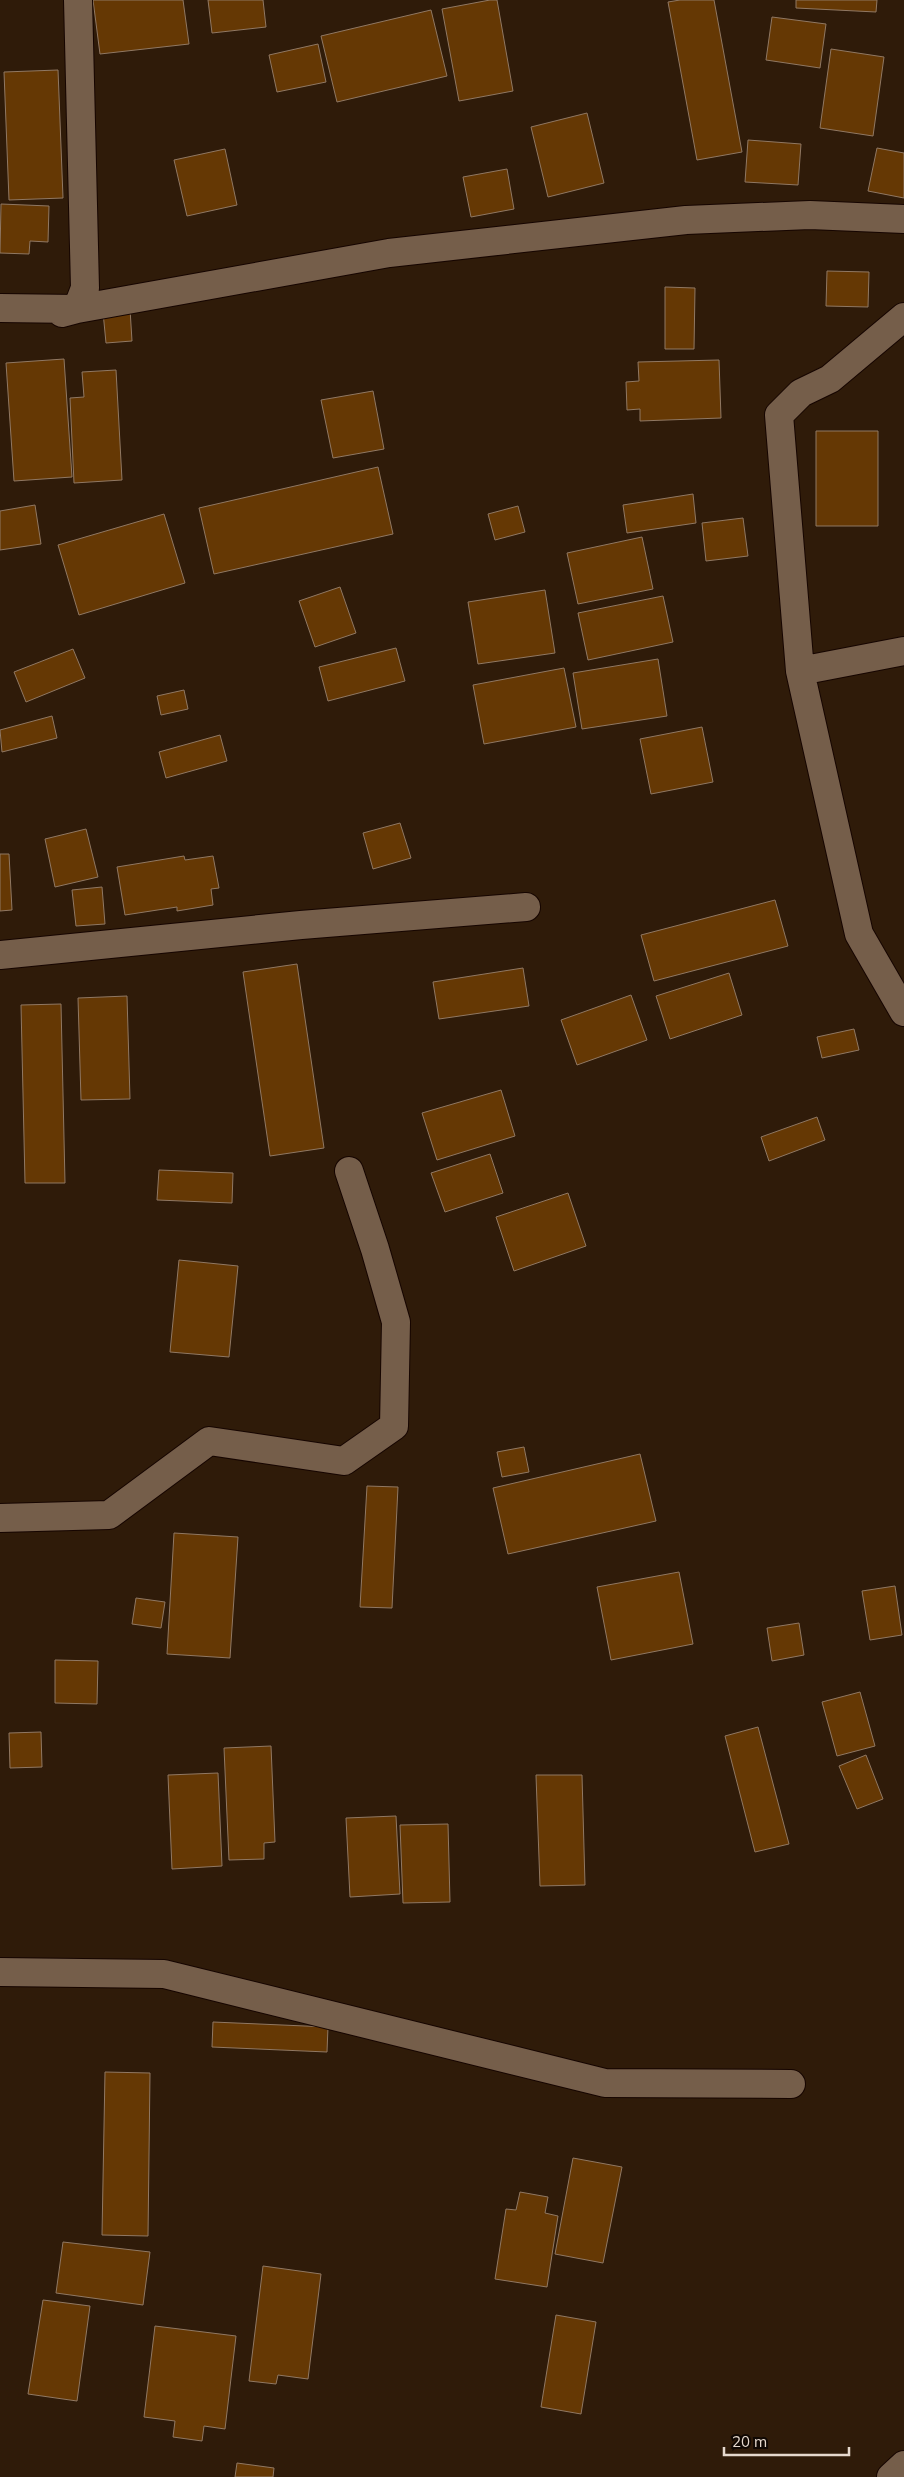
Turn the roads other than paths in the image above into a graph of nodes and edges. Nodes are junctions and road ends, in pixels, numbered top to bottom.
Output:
1 (78, 0) edge
2 (904, 220) edge
3 (77, 309) junction
4 (5, 317) edge
5 (904, 317) edge
6 (904, 652) edge
7 (800, 672) junction
8 (526, 907) dead end
9 (0, 955) edge
10 (904, 1012) edge
11 (349, 1171) dead end
12 (0, 1518) edge
13 (0, 1972) edge
14 (791, 2084) dead end
15 (904, 2465) edge
16 (891, 2477) edge

1 - 3 street
2 - 3 street
3 - 4 street
5 - 7 street
6 - 7 street
7 - 10 street
8 - 9 street
11 - 12 street
13 - 14 street
15 - 16 street

